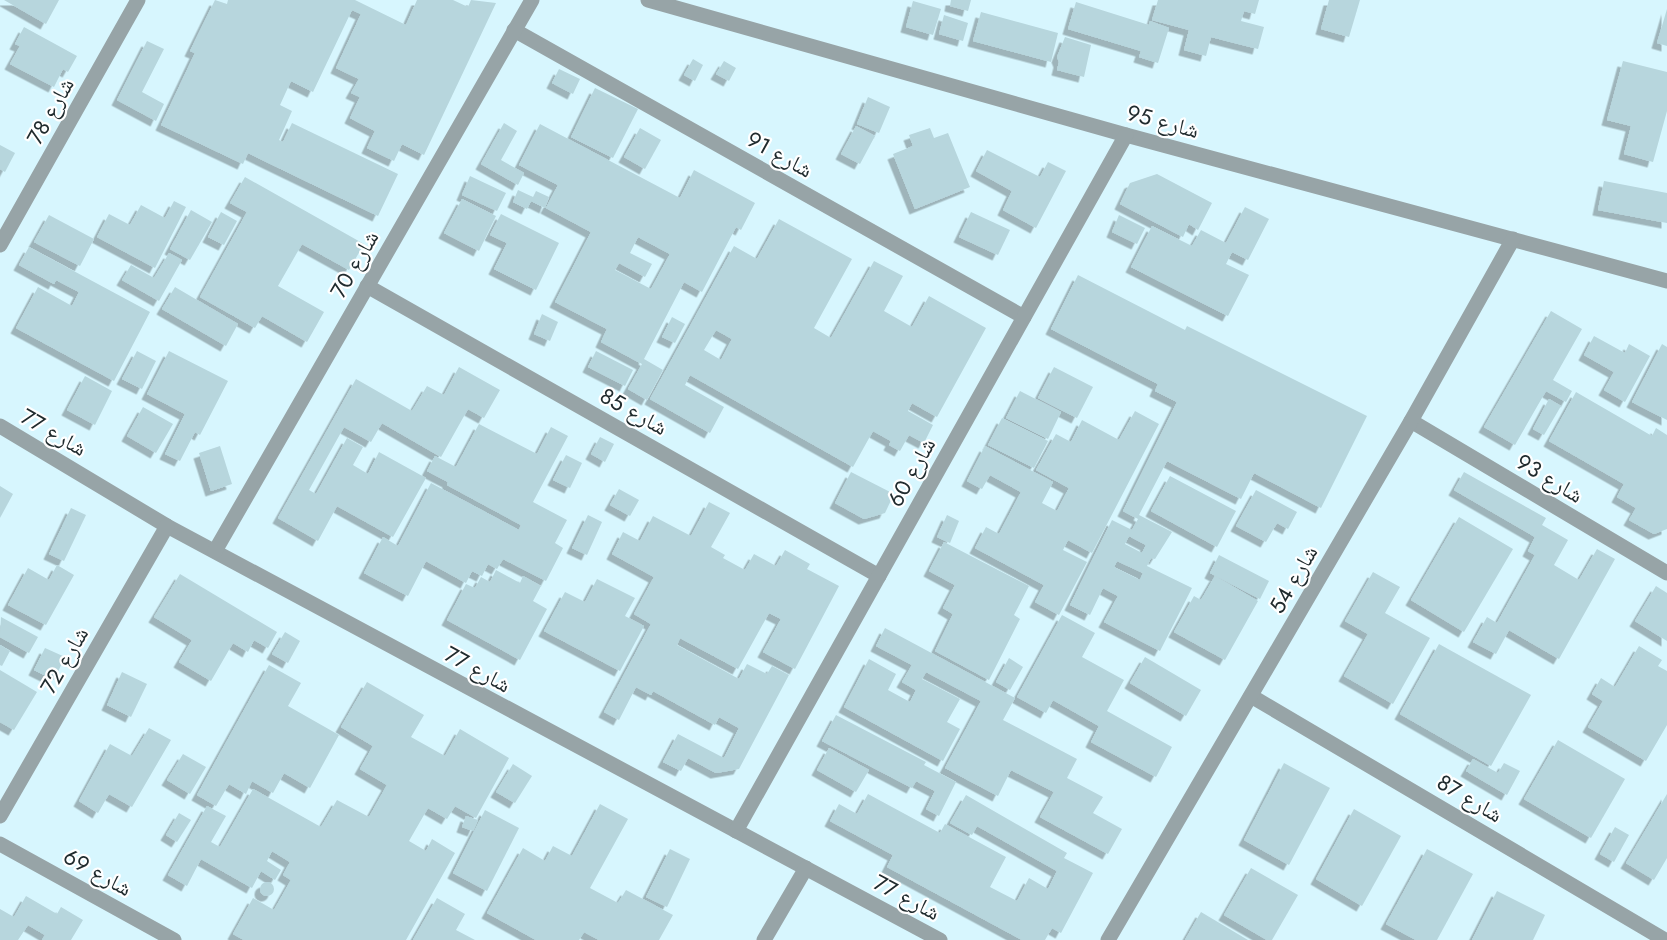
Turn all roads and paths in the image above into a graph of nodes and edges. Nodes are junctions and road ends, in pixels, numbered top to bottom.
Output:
1 (138, 0) edge
2 (531, 0) edge
3 (648, 0) edge
4 (514, 30) junction
5 (1126, 135) junction
6 (1513, 239) junction
7 (0, 245) edge
8 (1667, 281) edge
9 (367, 286) junction
10 (1024, 317) junction
11 (1411, 421) junction
12 (0, 426) edge
13 (167, 526) junction
14 (215, 550) junction
15 (1667, 573) edge
16 (879, 576) junction
17 (1251, 696) junction
18 (0, 816) edge
19 (736, 831) junction
20 (0, 844) edge
21 (806, 868) junction
22 (174, 940) edge
23 (764, 940) edge
24 (940, 940) edge
25 (1108, 940) edge
26 (1665, 940) edge

1 - 7 street, شارع 78
2 - 4 street, شارع 70
3 - 5 street, شارع 95
4 - 9 street, شارع 70
4 - 10 street, شارع 91
5 - 6 street, شارع 95
5 - 10 street, شارع 60
6 - 8 street, شارع 95
6 - 11 street, شارع 54
9 - 14 street, شارع 70
9 - 16 street, شارع 85
10 - 16 street, شارع 60
11 - 15 street, شارع 93
11 - 17 street, شارع 54
12 - 13 street, شارع 77
13 - 14 street, شارع 77
13 - 18 street, شارع 72
14 - 19 street, شارع 77
16 - 19 street, شارع 60
17 - 25 street, شارع 54
17 - 26 street, شارع 87
19 - 21 street, شارع 77
20 - 22 street, شارع 69
21 - 23 street
21 - 24 street, شارع 77

